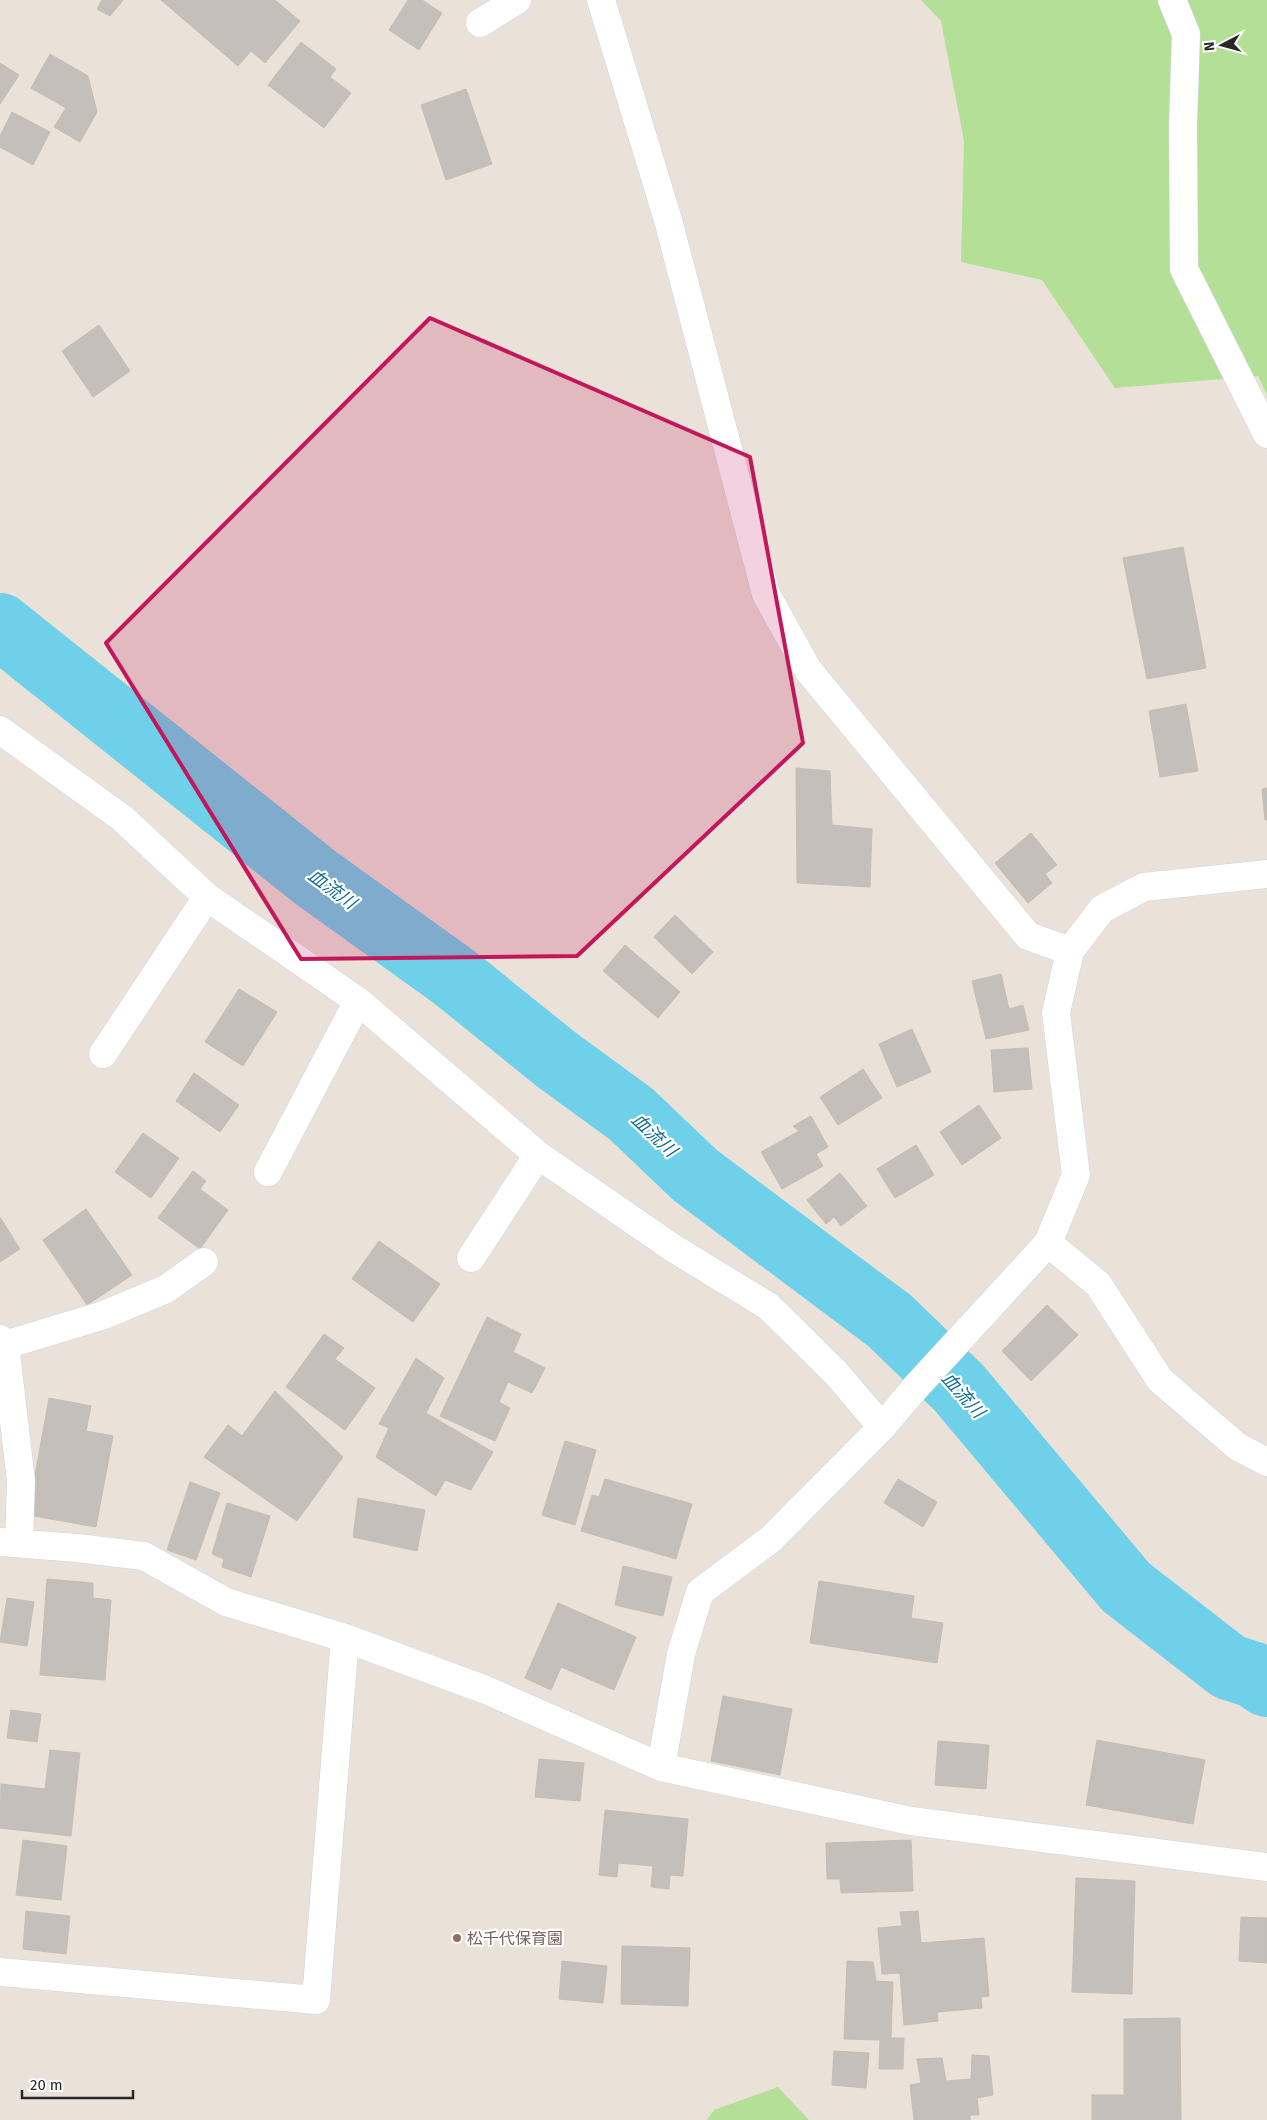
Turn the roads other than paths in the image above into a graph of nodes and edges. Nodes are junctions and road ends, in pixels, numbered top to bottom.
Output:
1 (517, 0) edge
2 (601, 0) edge
3 (1172, 0) edge
4 (480, 23) dead end
5 (1267, 434) edge
6 (0, 730) edge
7 (1267, 874) edge
8 (207, 896) junction
9 (1070, 951) junction
10 (358, 1001) junction
11 (103, 1054) dead end
12 (538, 1155) junction
13 (268, 1172) dead end
14 (1048, 1243) junction
15 (471, 1258) dead end
16 (204, 1262) dead end
17 (2, 1342) edge
18 (882, 1428) junction
19 (1267, 1462) edge
20 (10, 1542) edge
21 (345, 1638) junction
22 (661, 1767) junction
23 (1267, 1867) edge
24 (0, 1972) edge

1 - 4 street
2 - 9 street
3 - 5 street
6 - 8 street
7 - 9 street
8 - 10 street
8 - 11 street
9 - 14 street
10 - 12 street
10 - 13 street
12 - 15 street
12 - 18 street
14 - 18 street
14 - 19 street
16 - 17 street
17 - 20 street
18 - 22 street
20 - 21 street
21 - 22 street
21 - 24 street
22 - 23 street

